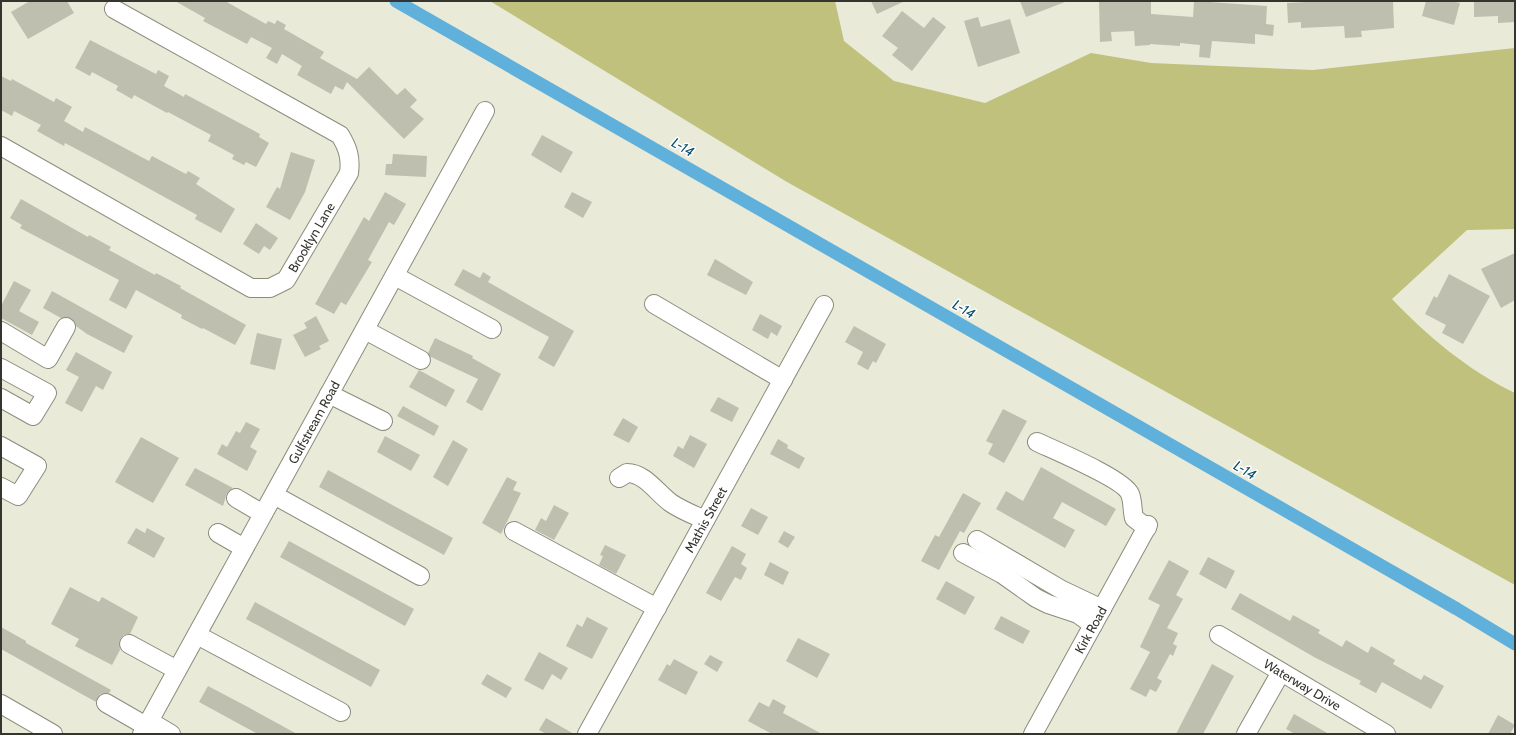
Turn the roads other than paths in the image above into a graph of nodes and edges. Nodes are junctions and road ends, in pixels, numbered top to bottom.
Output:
1 (114, 9) dead end
2 (485, 111) dead end
3 (1, 146) edge
4 (395, 276) junction
5 (654, 304) dead end
6 (824, 305) dead end
7 (66, 327) dead end
8 (492, 329) dead end
9 (365, 330) junction
10 (1, 331) edge
11 (421, 360) dead end
12 (1, 368) edge
13 (783, 380) junction
14 (329, 394) junction
15 (1, 398) edge
16 (383, 421) dead end
17 (1037, 442) dead end
18 (1, 446) edge
19 (619, 478) dead end
20 (1, 487) edge
21 (274, 496) junction
22 (236, 498) dead end
23 (263, 514) junction
24 (705, 520) junction
25 (514, 531) dead end
26 (218, 533) dead end
27 (977, 540) dead end
28 (244, 548) junction
29 (963, 553) dead end
30 (420, 576) dead end
31 (657, 608) junction
32 (1102, 609) junction
33 (1093, 625) junction
34 (197, 635) junction
35 (1219, 635) dead end
36 (129, 644) dead end
37 (177, 670) junction
38 (1280, 672) junction
39 (106, 703) dead end
40 (1, 704) edge
41 (342, 712) dead end
42 (146, 727) edge
43 (53, 734) edge
44 (172, 734) edge
45 (588, 734) edge
46 (1033, 734) edge
47 (1246, 734) edge
48 (1386, 734) edge

1 - 3 street, Brooklyn Lane
2 - 4 street, Gulfstream Road
4 - 8 street
4 - 9 street, Gulfstream Road
5 - 13 street
6 - 13 street, Mathis Street
7 - 10 street
9 - 11 street
9 - 14 street, Gulfstream Road
12 - 15 street
13 - 24 street, Mathis Street
14 - 16 street
14 - 21 street, Gulfstream Road
17 - 32 street, Kirk Road
18 - 20 street
19 - 24 street
21 - 23 street, Gulfstream Road
21 - 30 street
22 - 23 street
23 - 28 street, Gulfstream Road
24 - 31 street, Mathis Street
25 - 31 street
26 - 28 street
27 - 32 street
28 - 34 street, Gulfstream Road
29 - 33 street
31 - 45 street, Mathis Street
32 - 33 street, Kirk Road
33 - 46 street, Kirk Road
34 - 37 street, Gulfstream Road
34 - 41 street
35 - 38 street, Waterway Drive
36 - 37 street
37 - 42 street, Gulfstream Road
38 - 47 street
38 - 48 street, Waterway Drive
39 - 42 street
40 - 43 street
42 - 44 street

